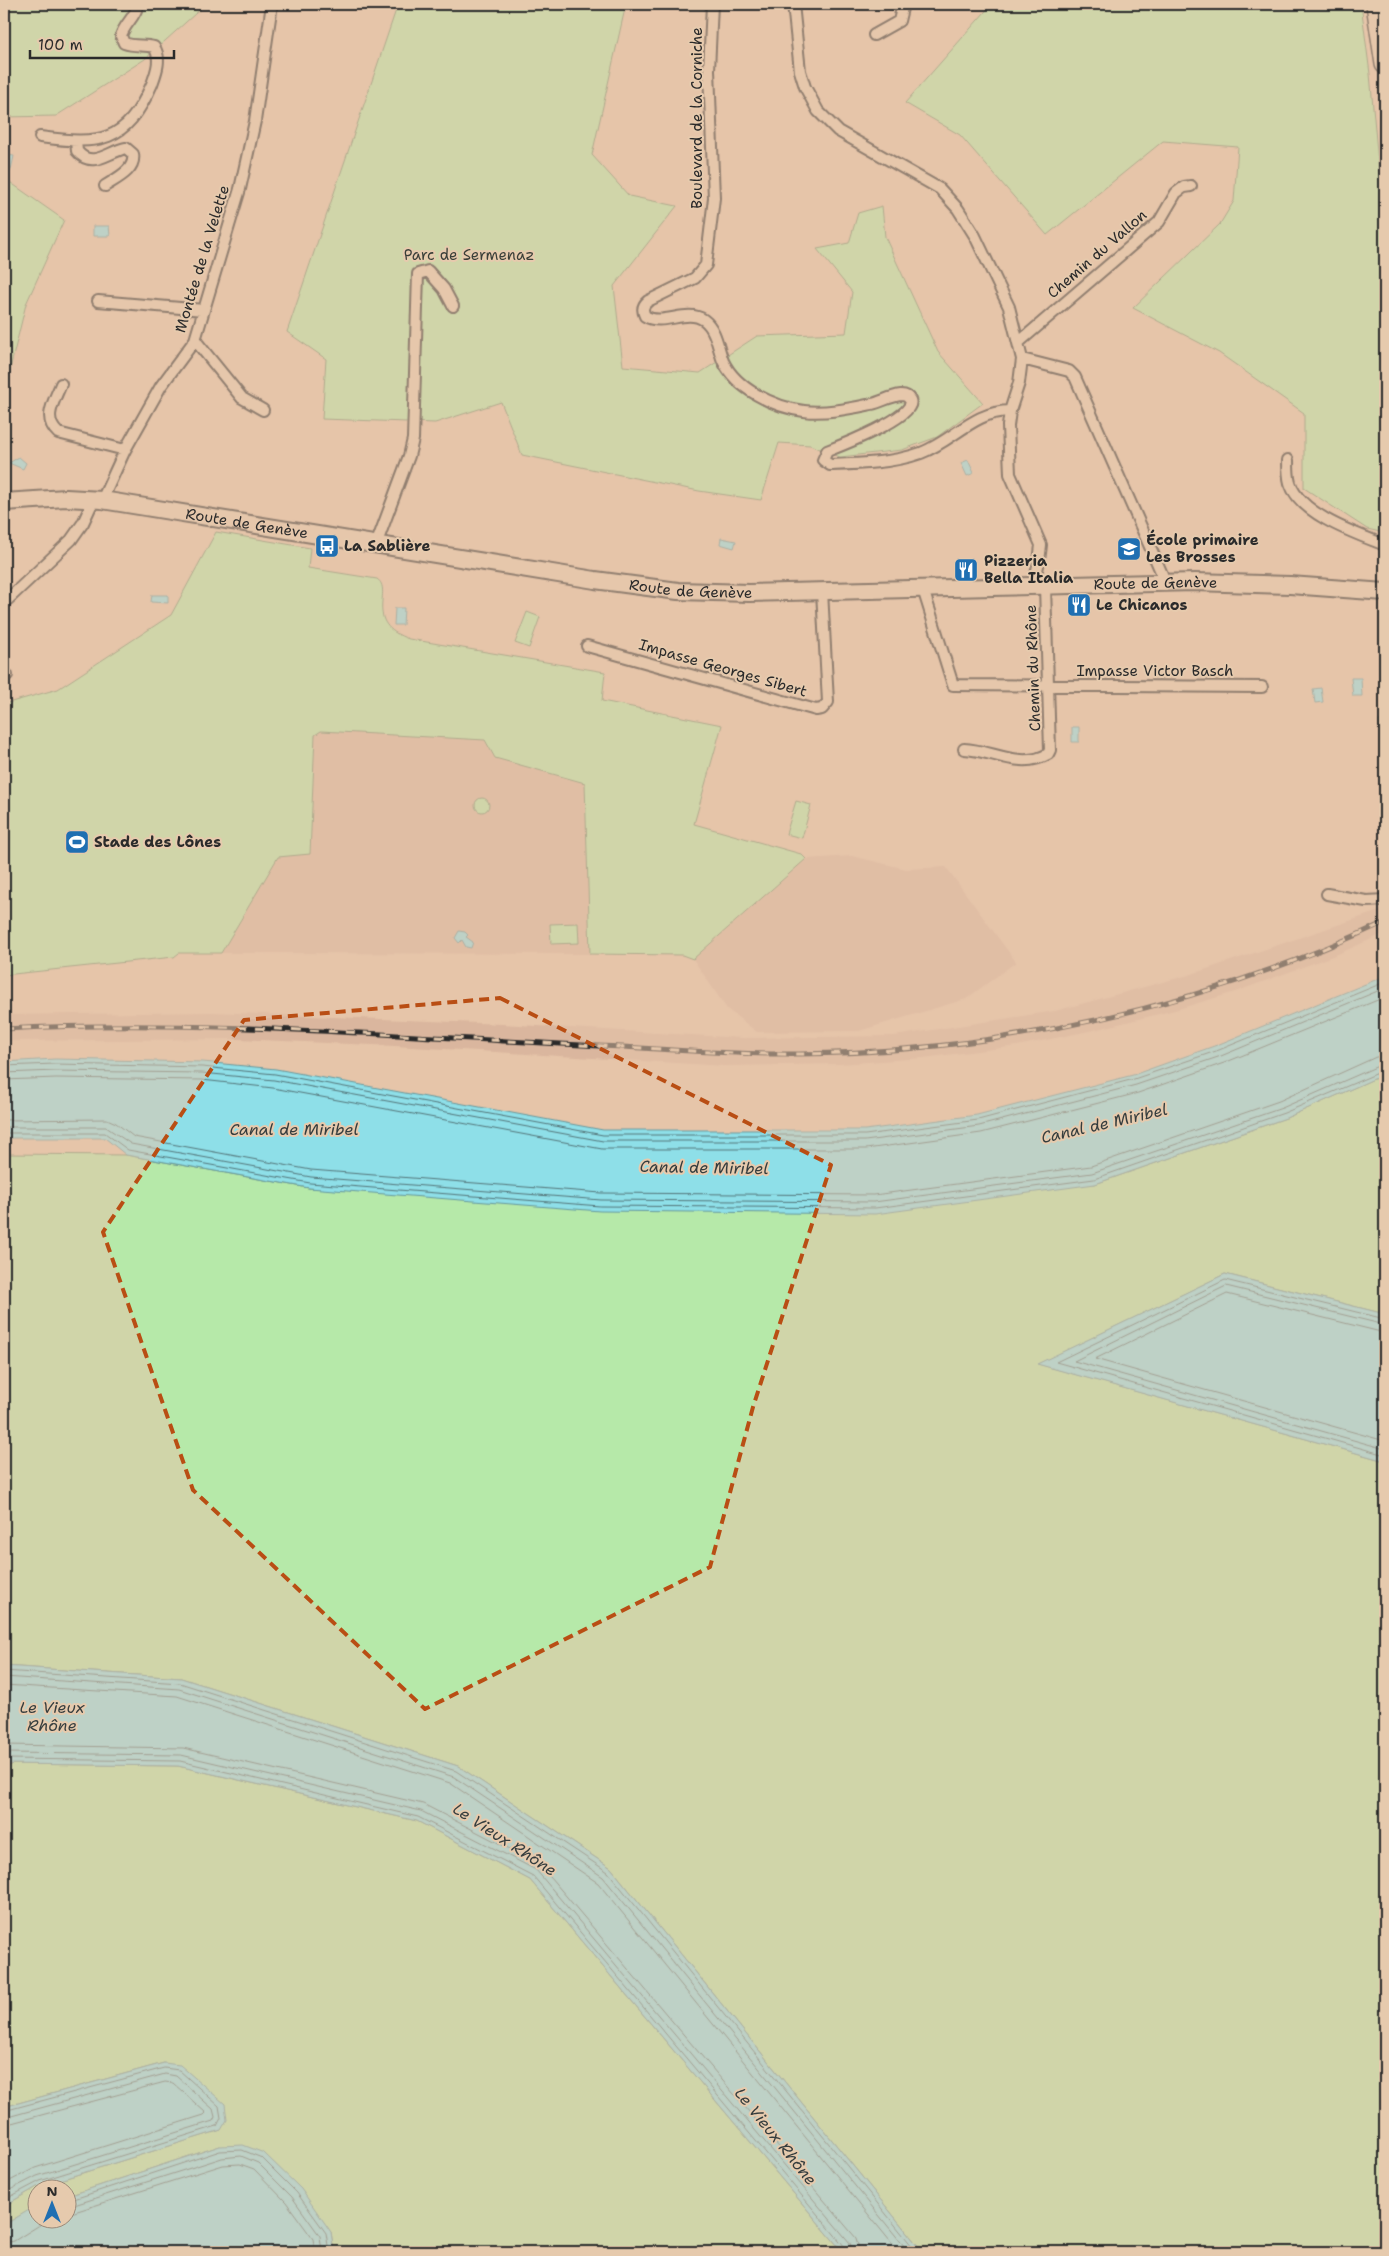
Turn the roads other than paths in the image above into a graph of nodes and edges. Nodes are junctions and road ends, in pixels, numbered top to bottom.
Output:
1 (138, 4) edge
2 (272, 4) edge
3 (712, 4) edge
4 (793, 4) edge
5 (903, 4) edge
6 (1376, 4) edge
7 (874, 35) dead end
8 (1385, 64) edge
9 (40, 138) dead end
10 (76, 142) junction
11 (106, 186) dead end
12 (1191, 186) dead end
13 (98, 301) dead end
14 (453, 306) dead end
15 (204, 310) junction
16 (195, 340) junction
17 (1018, 343) junction
18 (1022, 359) junction
19 (61, 384) dead end
20 (263, 410) dead end
21 (1010, 410) junction
22 (125, 450) junction
23 (1288, 460) dead end
24 (98, 500) junction
25 (4, 502) edge
26 (376, 545) junction
27 (1385, 545) edge
28 (1166, 583) junction
29 (1039, 586) junction
30 (923, 589) junction
31 (822, 591) junction
32 (1385, 592) edge
33 (4, 604) edge
34 (587, 646) dead end
35 (1048, 686) junction
36 (1262, 687) dead end
37 (964, 749) dead end
38 (1326, 894) dead end
39 (1385, 900) edge

1 - 10 street
2 - 15 street, Montée de la Velette
3 - 21 street, Boulevard de la Corniche
4 - 17 street
5 - 7 street
6 - 8 highway
9 - 10 street
10 - 11 street
12 - 17 street, Chemin du Vallon
13 - 15 street
14 - 26 street
15 - 16 street, Montée de la Velette
16 - 20 street
16 - 22 street, Montée de la Velette
17 - 18 street
18 - 21 street
18 - 28 street
19 - 22 street
21 - 29 street
22 - 24 street, Montée de la Velette
23 - 27 street
24 - 25 main road, Route de Genève
24 - 26 main road, Route de Genève
24 - 33 street, Montée de la Velette
26 - 31 main road, Route de Genève
28 - 29 main road, Route de Genève
28 - 32 main road, Route de Genève
29 - 30 main road, Route de Genève
29 - 35 street, Chemin du Rhône
30 - 31 main road, Route de Genève
30 - 35 street, Impasse Victor Basch
31 - 34 street, Impasse Georges Sibert
35 - 36 street, Impasse Victor Basch
35 - 37 street, Chemin du Rhône
38 - 39 street

